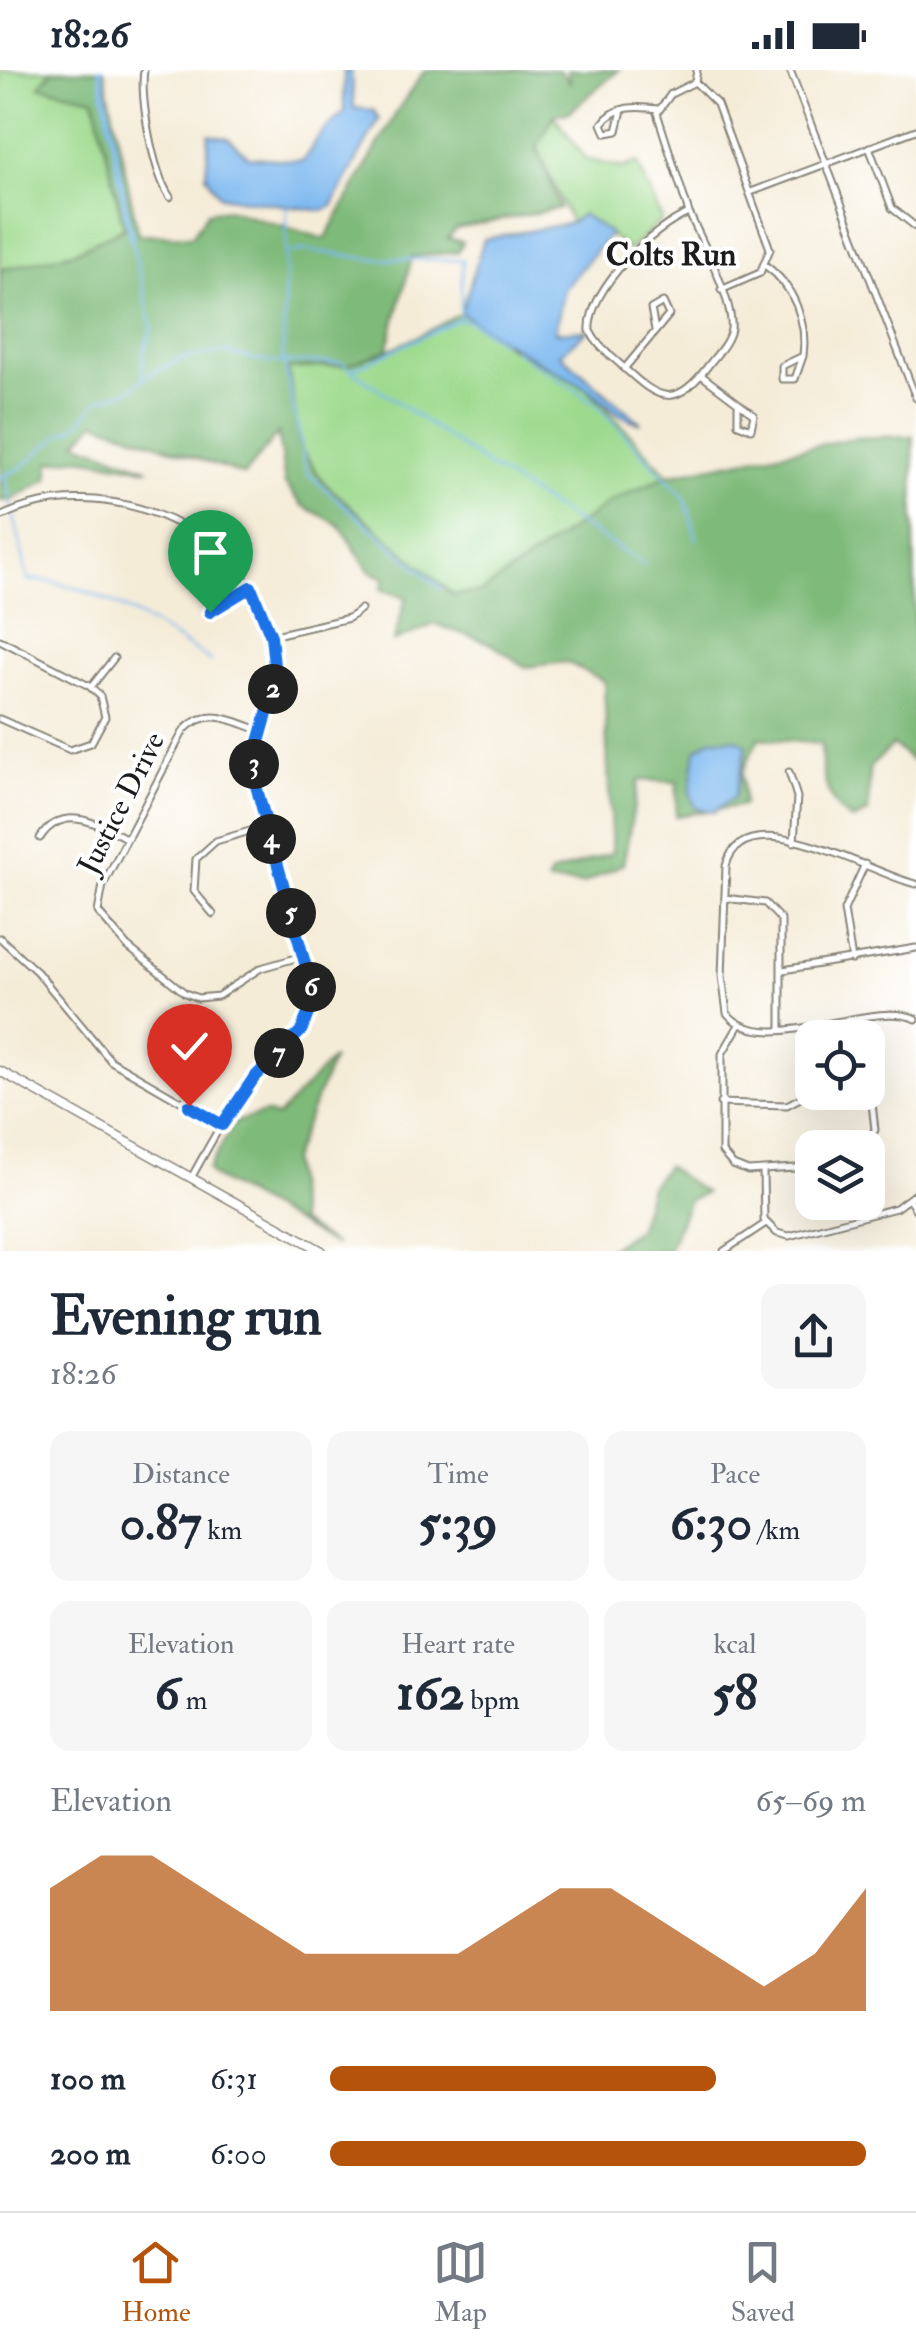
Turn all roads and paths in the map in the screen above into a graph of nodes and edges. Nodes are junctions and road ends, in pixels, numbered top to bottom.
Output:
1 (144, 70) edge
2 (697, 70) edge
3 (790, 70) edge
4 (695, 82) junction
5 (658, 109) junction
6 (622, 110) junction
7 (916, 130) edge
8 (869, 147) junction
9 (825, 163) junction
10 (750, 192) junction
11 (170, 197) dead end
12 (689, 213) junction
13 (916, 228) edge
14 (766, 266) junction
15 (721, 290) junction
16 (655, 330) junction
17 (803, 356) junction
18 (624, 369) junction
19 (701, 375) junction
20 (916, 398) edge
21 (738, 406) junction
22 (0, 517) edge
23 (251, 587) junction
24 (361, 609) dead end
25 (210, 612) dead end
26 (271, 636) junction
27 (0, 640) edge
28 (114, 658) dead end
29 (91, 687) junction
30 (0, 719) edge
31 (262, 731) junction
32 (789, 772) dead end
33 (267, 826) junction
34 (40, 838) dead end
35 (126, 838) junction
36 (794, 842) junction
37 (865, 864) junction
38 (916, 884) edge
39 (725, 898) junction
40 (213, 914) dead end
41 (0, 938) edge
42 (916, 948) edge
43 (303, 956) junction
44 (852, 960) junction
45 (783, 970) junction
46 (916, 1018) edge
47 (859, 1019) joint
48 (739, 1024) junction
49 (781, 1029) junction
50 (0, 1071) edge
51 (795, 1101) edge
52 (720, 1103) junction
53 (222, 1125) junction
54 (795, 1169) edge
55 (763, 1172) junction
56 (191, 1178) junction
57 (916, 1193) edge
58 (909, 1200) junction
59 (916, 1210) edge
60 (766, 1222) junction
61 (322, 1251) edge
62 (724, 1251) edge

1 - 11 street
2 - 4 street
3 - 9 street
4 - 5 street
4 - 10 street
5 - 6 street
5 - 12 street
6 - 6 street
7 - 8 street
8 - 9 street
8 - 13 street
9 - 10 street
9 - 20 street
10 - 14 street
12 - 15 street
12 - 18 street
14 - 15 street
14 - 17 street
15 - 19 street
16 - 16 street
16 - 18 street
17 - 17 street
18 - 19 street
19 - 21 street
21 - 21 street
22 - 23 street
23 - 25 street
23 - 26 street
24 - 26 street
26 - 31 street
27 - 29 street
28 - 29 street
29 - 30 street
31 - 33 street
31 - 35 street, Justice Drive
32 - 36 street
33 - 40 street
33 - 43 street
34 - 35 street
35 - 43 street, Justice Drive
36 - 37 street
36 - 39 street
37 - 38 street
37 - 44 street
39 - 45 street
39 - 48 street
41 - 53 street
42 - 44 street
43 - 53 street
44 - 45 street
45 - 49 street
46 - 47 street
47 - 49 street
48 - 49 street
48 - 52 street
50 - 56 main road
51 - 52 street
52 - 55 street
53 - 56 street
54 - 55 street
55 - 60 street
56 - 61 main road
57 - 58 street
58 - 59 street
58 - 60 street
60 - 62 street

